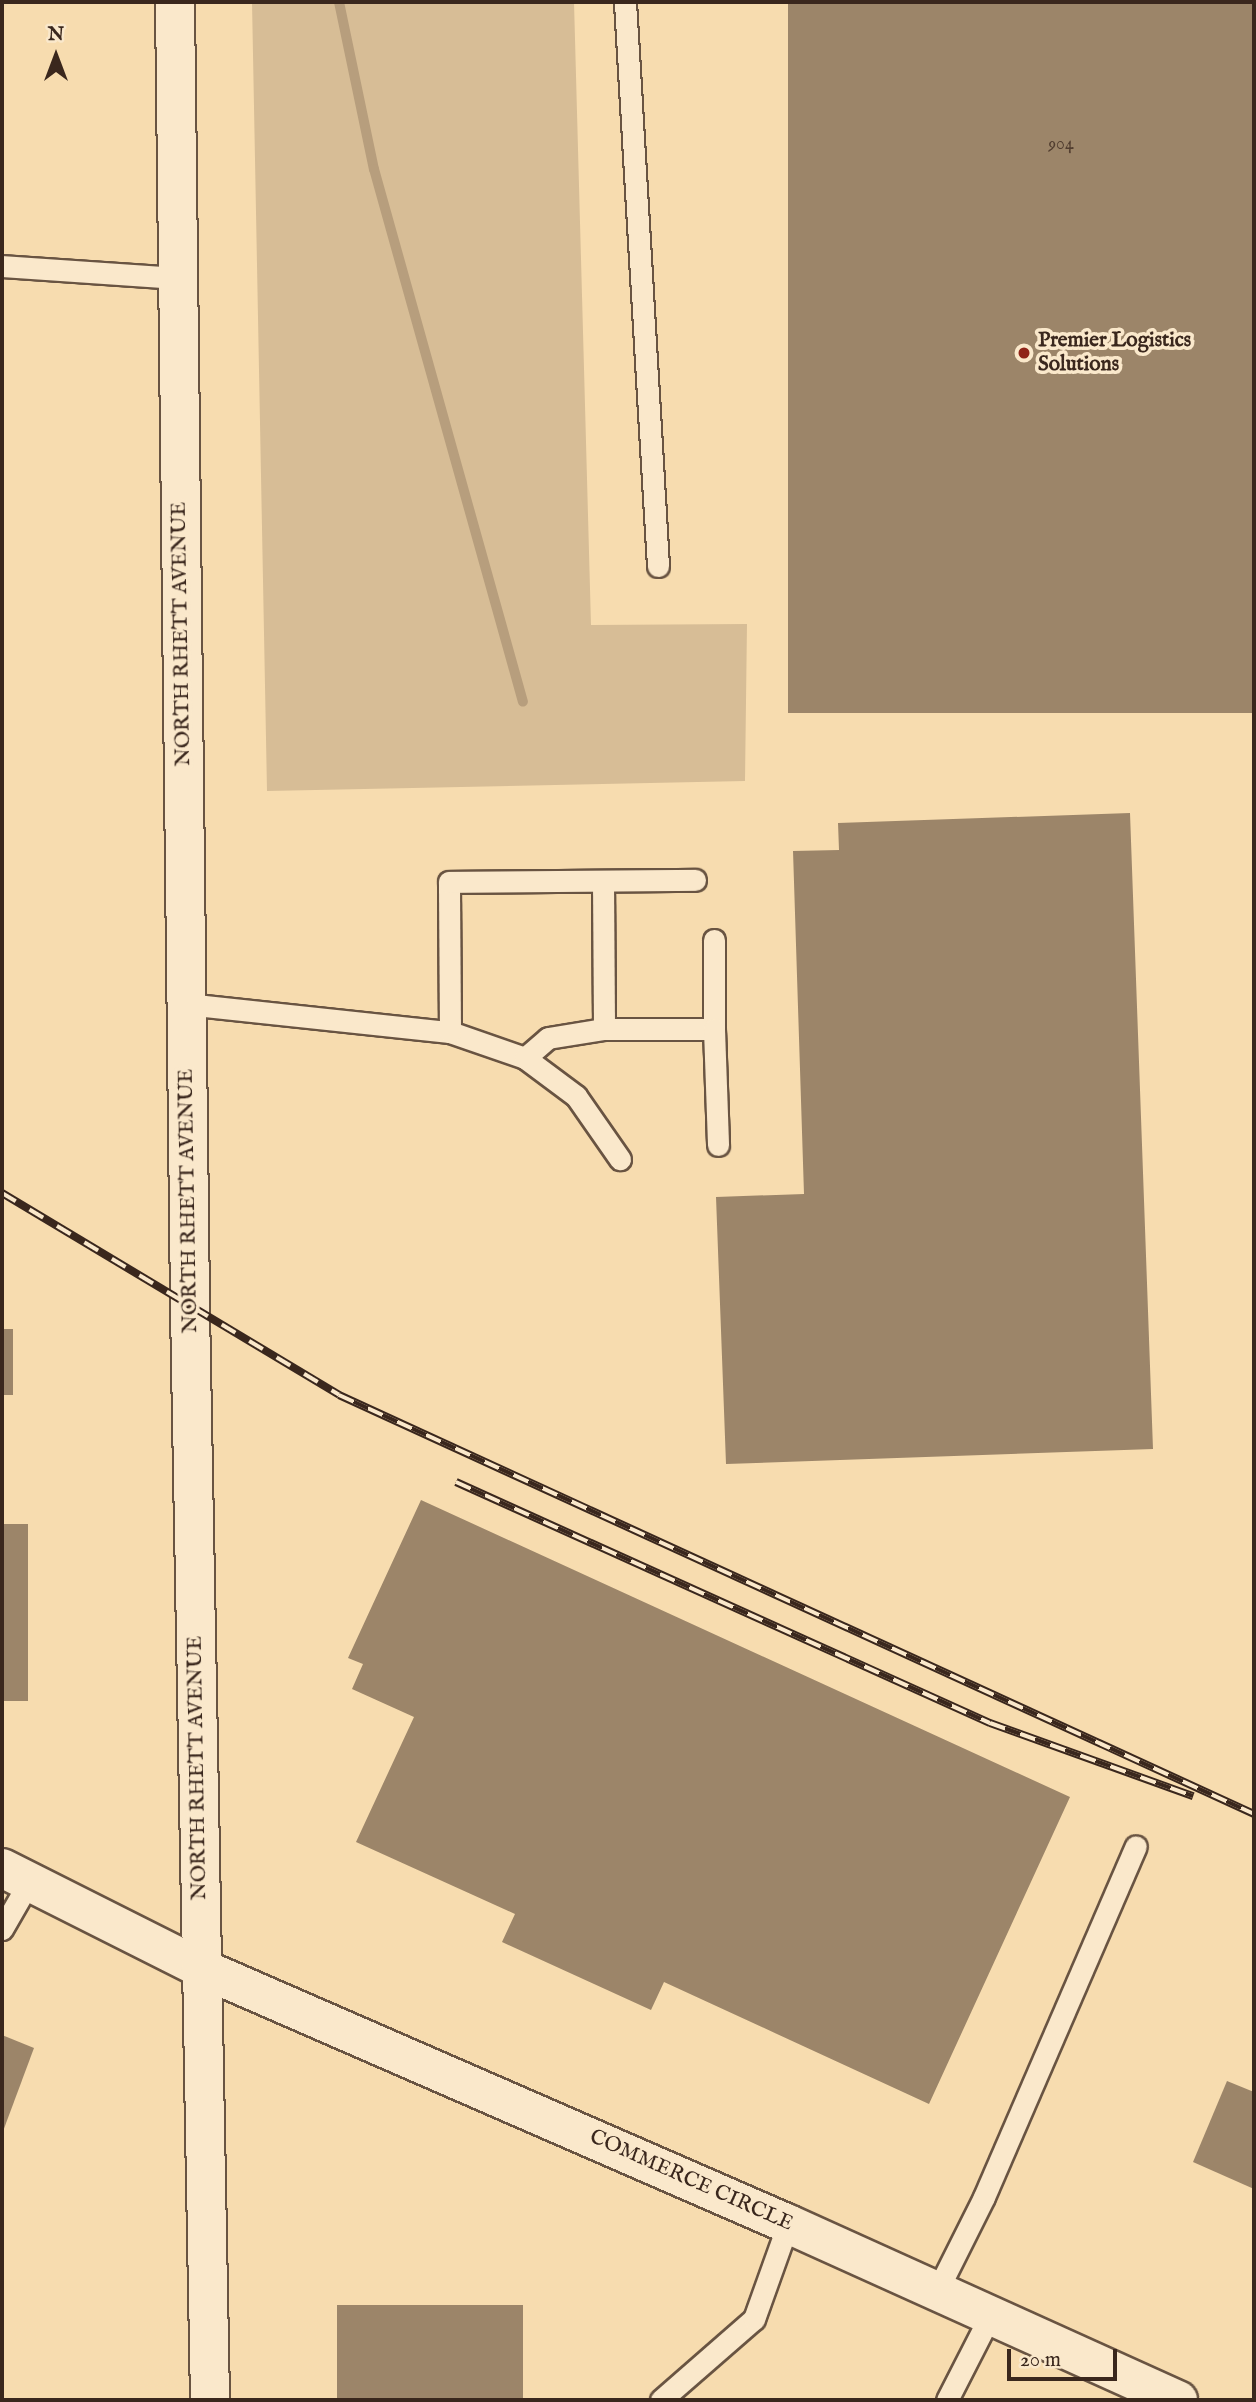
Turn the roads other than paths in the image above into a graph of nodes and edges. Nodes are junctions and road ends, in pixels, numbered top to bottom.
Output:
1 (175, 2) edge
2 (625, 2) edge
3 (2, 266) edge
4 (178, 278) junction
5 (658, 566) dead end
6 (695, 880) dead end
7 (603, 881) junction
8 (714, 940) dead end
9 (187, 1004) junction
10 (604, 1029) junction
11 (714, 1029) junction
12 (450, 1032) junction
13 (526, 1058) junction
14 (718, 1145) dead end
15 (620, 1159) dead end
16 (1136, 1846) dead end
17 (15, 1875) edge
18 (2, 1929) edge
19 (201, 1968) junction
20 (788, 2224) junction
21 (937, 2291) junction
22 (990, 2316) junction
23 (211, 2400) edge
24 (661, 2400) edge
25 (947, 2400) edge
26 (1178, 2400) edge

1 - 4 main road, NORTH RHETT AVENUE
2 - 5 lane
3 - 4 lane
4 - 9 main road, NORTH RHETT AVENUE
6 - 7 lane
7 - 10 lane
7 - 12 lane
8 - 11 lane
9 - 12 lane
9 - 19 main road, NORTH RHETT AVENUE
10 - 11 lane
10 - 13 lane
11 - 14 lane
12 - 13 lane
13 - 15 lane
16 - 21 lane
17 - 18 lane
17 - 19 main road, COMMERCE CIRCLE
19 - 20 main road, COMMERCE CIRCLE
19 - 23 main road, NORTH RHETT AVENUE
20 - 21 main road, COMMERCE CIRCLE
20 - 24 lane
21 - 22 main road, COMMERCE CIRCLE
22 - 25 lane
22 - 26 main road, COMMERCE CIRCLE

